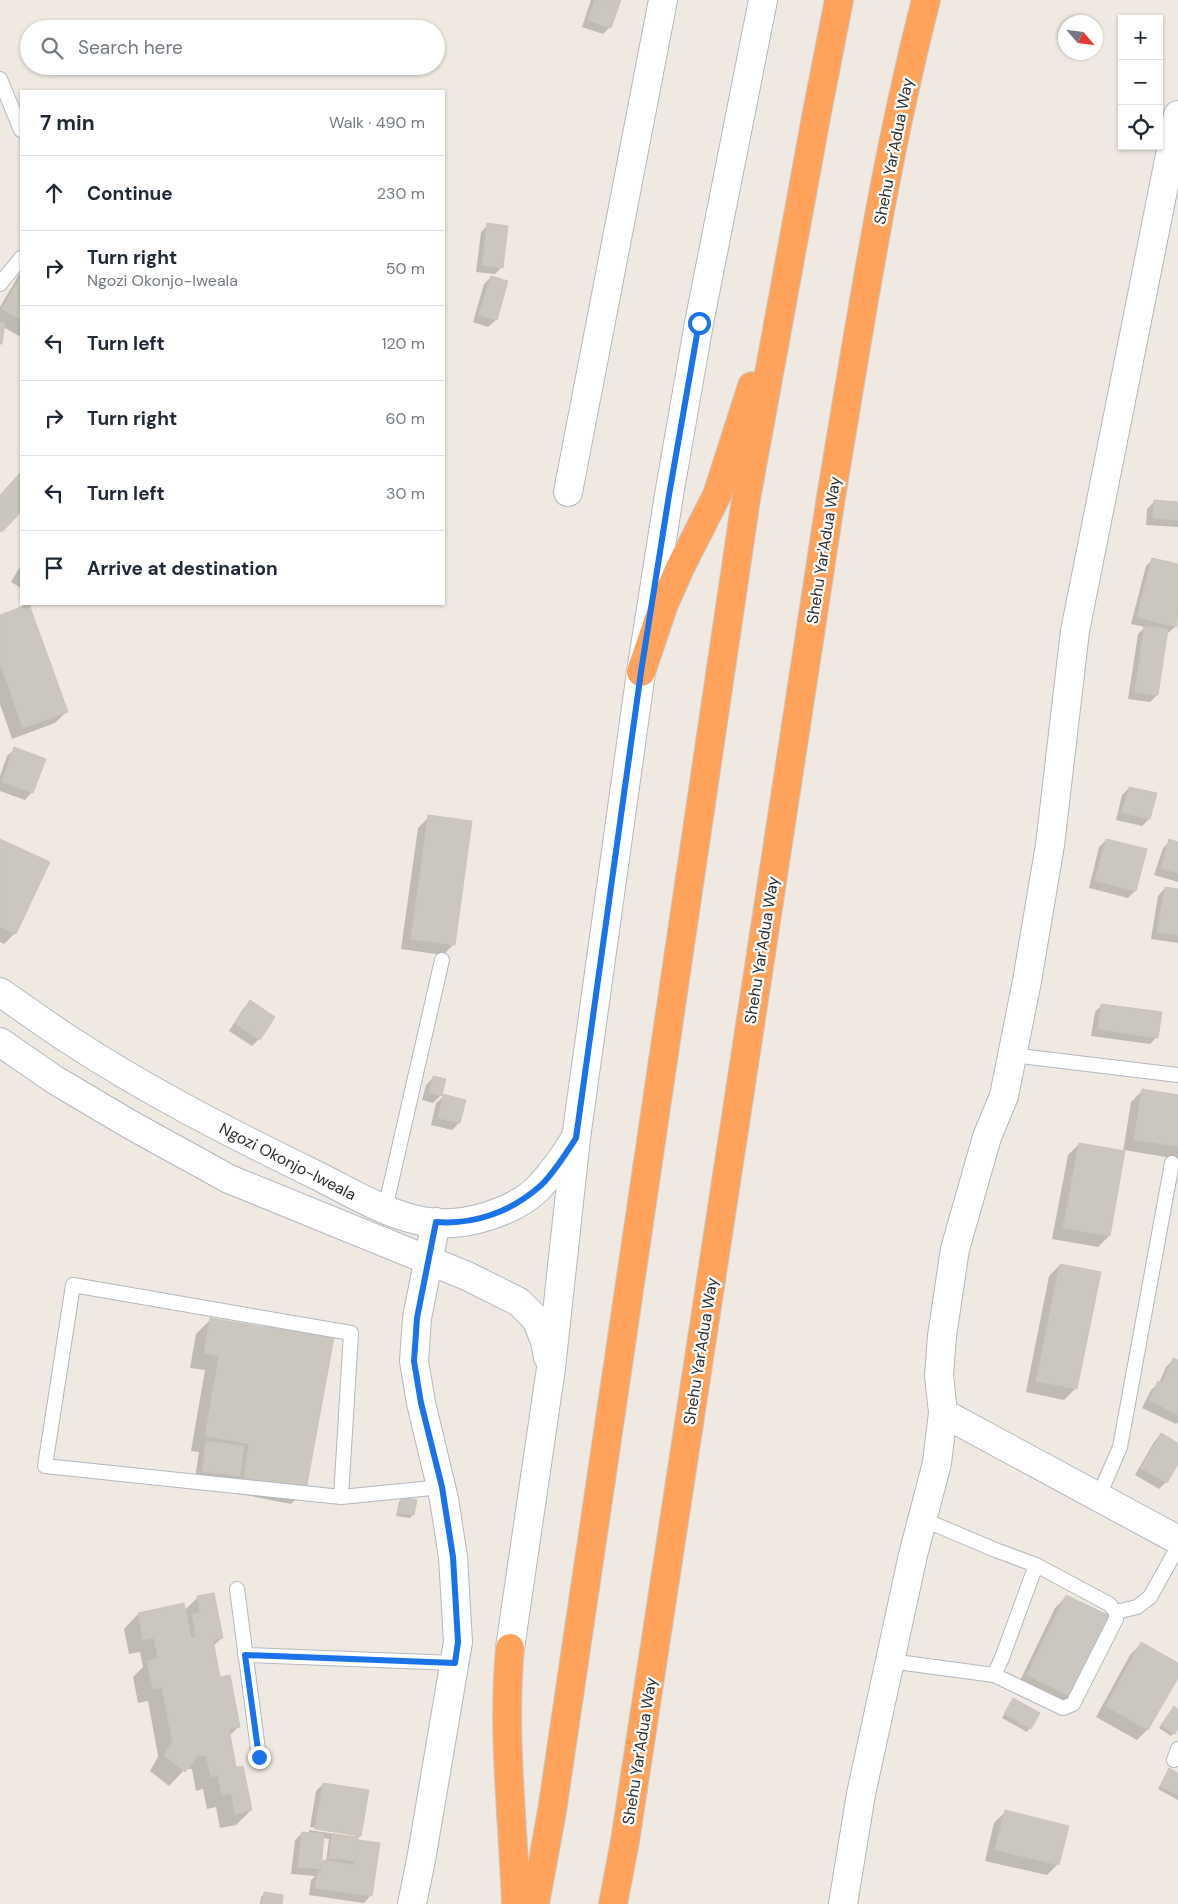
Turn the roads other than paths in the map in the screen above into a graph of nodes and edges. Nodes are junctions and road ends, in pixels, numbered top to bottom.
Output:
1 (663, 0) edge
2 (763, 0) edge
3 (839, 0) edge
4 (926, 0) edge
5 (0, 79) edge
6 (1178, 115) edge
7 (20, 128) edge
8 (20, 259) edge
9 (0, 284) edge
10 (780, 307) junction
11 (568, 492) dead end
12 (641, 672) junction
13 (442, 960) dead end
14 (0, 992) edge
15 (0, 1042) edge
16 (1012, 1055) junction
17 (1178, 1075) edge
18 (576, 1138) junction
19 (1172, 1163) dead end
20 (385, 1209) junction
21 (436, 1222) junction
22 (427, 1260) junction
23 (551, 1368) junction
24 (943, 1413) junction
25 (442, 1487) junction
26 (341, 1497) junction
27 (1098, 1498) junction
28 (922, 1519) junction
29 (1178, 1540) edge
30 (1178, 1547) edge
31 (1036, 1565) junction
32 (237, 1589) dead end
33 (1116, 1612) junction
34 (510, 1648) joint
35 (245, 1655) junction
36 (890, 1661) junction
37 (455, 1663) junction
38 (994, 1675) junction
39 (259, 1757) dead end
40 (412, 1904) edge
41 (516, 1904) edge
42 (535, 1904) edge
43 (613, 1904) edge
44 (843, 1904) edge

1 - 11 street
2 - 12 street
3 - 10 highway
4 - 43 highway, Shehu Yar'Adua Way
5 - 7 lane
6 - 16 street
8 - 9 lane
10 - 12 highway
10 - 42 highway
12 - 18 street
13 - 20 lane
14 - 20 street, Ngozi Okonjo-Iweala
15 - 22 street
16 - 17 lane
16 - 24 street
18 - 21 street, Ngozi Okonjo-Iweala
18 - 23 street
19 - 27 lane
20 - 21 street, Ngozi Okonjo-Iweala
21 - 22 street
22 - 23 street
22 - 25 street
23 - 34 street
24 - 27 street
24 - 28 street
25 - 26 lane
25 - 37 street
26 - 26 lane
27 - 29 street
28 - 31 lane
28 - 36 street
30 - 33 lane
31 - 33 lane
31 - 38 lane
32 - 35 lane
33 - 38 lane
34 - 41 highway
35 - 37 lane
35 - 39 lane
36 - 38 lane
36 - 44 street
37 - 40 street

